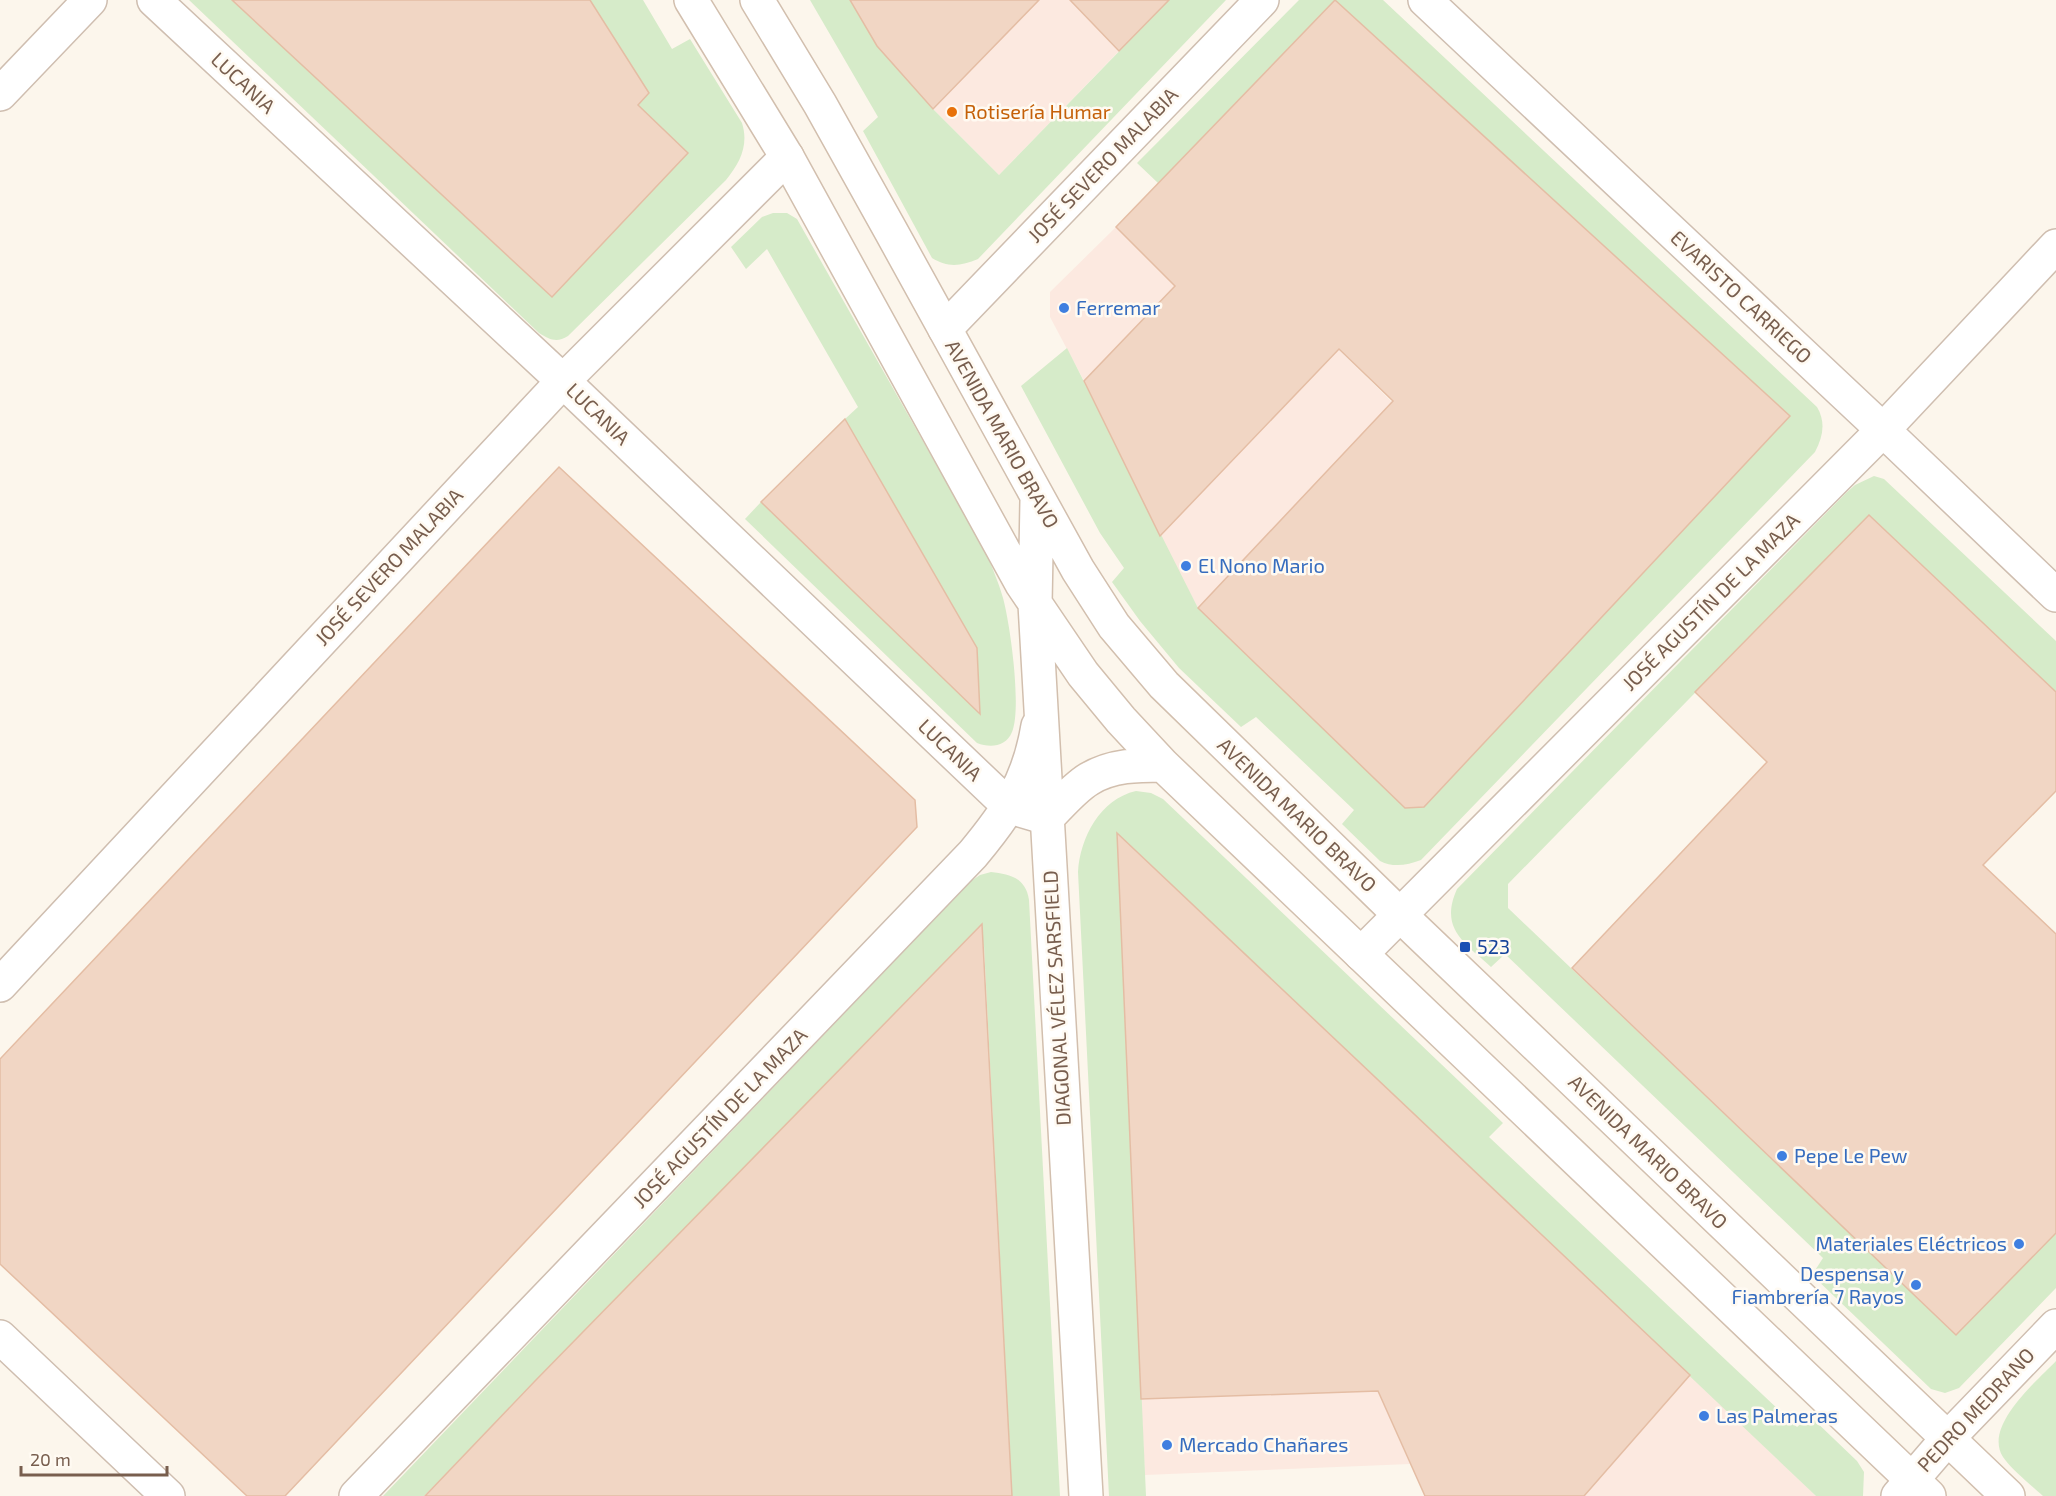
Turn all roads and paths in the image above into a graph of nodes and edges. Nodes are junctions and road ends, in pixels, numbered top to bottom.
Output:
1 (90, 0) edge
2 (154, 0) edge
3 (691, 0) edge
4 (757, 0) edge
5 (1262, 0) edge
6 (1425, 0) edge
7 (0, 94) edge
8 (787, 158) junction
9 (2056, 246) edge
10 (945, 329) junction
11 (563, 381) junction
12 (1883, 430) junction
13 (1038, 499) junction
14 (2056, 596) edge
15 (1035, 604) junction
16 (1041, 713) junction
17 (1163, 765) junction
18 (1010, 807) junction
19 (1047, 818) junction
20 (1400, 914) junction
21 (1361, 954) junction
22 (0, 985) edge
23 (2056, 1326) edge
24 (0, 1337) edge
25 (1947, 1438) junction
26 (1913, 1490) edge
27 (168, 1496) edge
28 (356, 1496) edge
29 (1086, 1496) edge
30 (2008, 1496) edge

1 - 7 street
2 - 11 street, LUCANIA
3 - 8 street
4 - 10 street, AVENIDA MARIO BRAVO
5 - 10 street, JOSÉ SEVERO MALABIA
6 - 12 street, EVARISTO CARRIEGO
8 - 11 street, JOSÉ SEVERO MALABIA
8 - 15 street
9 - 12 street, JOSÉ AGUSTÍN DE LA MAZA
10 - 13 street, AVENIDA MARIO BRAVO
11 - 18 street, LUCANIA
11 - 22 street, JOSÉ SEVERO MALABIA
12 - 14 street, EVARISTO CARRIEGO
12 - 20 street, JOSÉ AGUSTÍN DE LA MAZA
13 - 15 street, DIAGONAL VÉLEZ SARSFIELD
13 - 20 street, AVENIDA MARIO BRAVO
15 - 16 street, DIAGONAL VÉLEZ SARSFIELD
15 - 17 street
16 - 18 street, JOSÉ AGUSTÍN DE LA MAZA
16 - 19 street, DIAGONAL VÉLEZ SARSFIELD
17 - 19 street
17 - 21 street
18 - 19 street, LUCANIA
18 - 28 street, JOSÉ AGUSTÍN DE LA MAZA
19 - 29 street, DIAGONAL VÉLEZ SARSFIELD
20 - 21 street, JOSÉ AGUSTÍN DE LA MAZA
20 - 25 street, AVENIDA MARIO BRAVO
21 - 26 street
23 - 25 street, PEDRO MEDRANO
24 - 27 street
25 - 26 street, PEDRO MEDRANO
25 - 30 street, AVENIDA MARIO BRAVO

